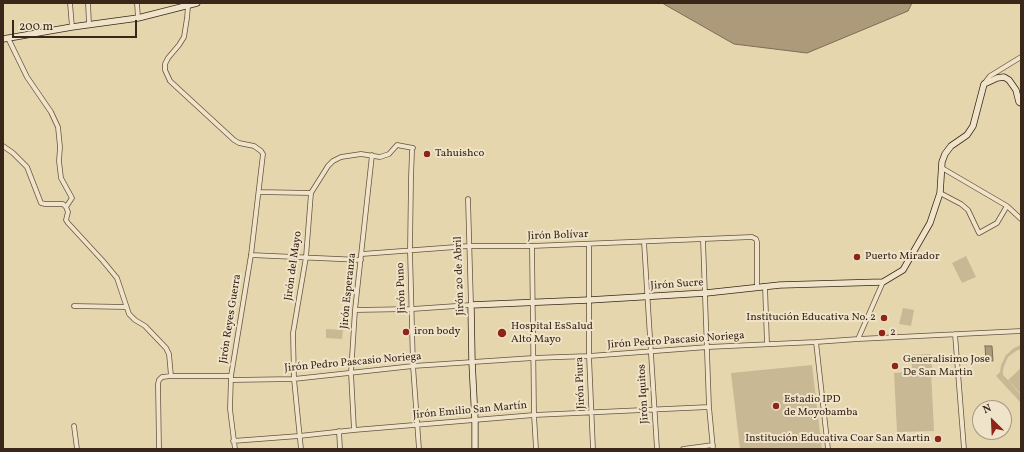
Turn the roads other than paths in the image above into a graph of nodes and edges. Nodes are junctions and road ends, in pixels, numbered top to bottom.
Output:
1 (70, 3) edge
2 (88, 3) edge
3 (137, 3) edge
4 (197, 3) edge
5 (188, 6) junction
6 (138, 18) junction
7 (89, 24) junction
8 (72, 27) junction
9 (6, 38) edge
10 (1021, 57) edge
11 (984, 84) junction
12 (1021, 103) edge
13 (397, 145) joint
14 (3, 146) edge
15 (372, 156) junction
16 (942, 168) junction
17 (259, 192) junction
18 (311, 193) junction
19 (940, 193) junction
20 (468, 198) dead end
21 (1007, 206) junction
22 (66, 207) junction
23 (1021, 219) edge
24 (703, 240) junction
25 (644, 242) junction
26 (589, 244) junction
27 (469, 246) junction
28 (532, 246) junction
29 (410, 251) junction
30 (362, 254) junction
31 (251, 255) junction
32 (306, 257) junction
33 (361, 260) junction
34 (883, 282) junction
35 (765, 286) junction
36 (757, 287) junction
37 (706, 293) junction
38 (649, 297) junction
39 (589, 300) junction
40 (533, 303) junction
41 (472, 305) junction
42 (74, 306) dead end
43 (126, 307) junction
44 (412, 309) junction
45 (355, 310) junction
46 (1021, 331) edge
47 (955, 334) junction
48 (858, 339) junction
49 (816, 342) junction
50 (767, 344) junction
51 (708, 347) junction
52 (652, 352) junction
53 (589, 356) junction
54 (533, 358) junction
55 (472, 362) junction
56 (413, 366) junction
57 (351, 373) junction
58 (171, 376) junction
59 (231, 378) junction
60 (294, 378) junction
61 (710, 407) junction
62 (653, 410) junction
63 (591, 413) junction
64 (534, 415) junction
65 (475, 420) junction
66 (417, 425) junction
67 (74, 426) dead end
68 (354, 430) junction
69 (339, 431) junction
70 (300, 436) junction
71 (234, 441) junction
72 (713, 447) edge
73 (77, 449) edge
74 (159, 449) edge
75 (235, 449) edge
76 (301, 449) edge
77 (340, 449) edge
78 (419, 449) edge
79 (475, 449) edge
80 (536, 449) edge
81 (593, 449) edge
82 (657, 449) edge
83 (683, 449) edge
84 (828, 449) edge
85 (964, 449) edge

1 - 8 street
2 - 7 street
3 - 6 street
4 - 5 street
5 - 6 street
5 - 17 street, Jirón Reyes Guerra
6 - 7 street
7 - 8 street
8 - 9 street
9 - 22 street
10 - 11 street
11 - 12 street
11 - 16 street
13 - 15 street, Jirón del Mayo
13 - 29 street, Jirón Puno
14 - 22 street
15 - 18 street, Jirón del Mayo
15 - 30 street, Jirón Esperanza
16 - 19 street
16 - 21 street
17 - 18 street
17 - 31 street, Jirón Reyes Guerra
18 - 32 street, Jirón del Mayo
19 - 21 street
19 - 34 street
20 - 27 street, Jirón 20 de Abril
21 - 23 street
22 - 43 street
24 - 25 street, Jirón Bolívar
24 - 36 street, Jirón Bolívar
24 - 37 street
25 - 26 street, Jirón Bolívar
25 - 38 street, Jirón Iquitos
26 - 28 street, Jirón Bolívar
26 - 39 street, Jirón Piura
27 - 28 street, Jirón Bolívar
27 - 29 street, Jirón Bolívar
27 - 41 street, Jirón 20 de Abril
28 - 40 street
29 - 30 street, Jirón Bolívar
29 - 44 street, Jirón Puno
30 - 33 street, Jirón Esperanza
31 - 32 street
31 - 59 street, Jirón Reyes Guerra
32 - 33 street
32 - 60 street, Jirón del Mayo
33 - 45 street, Jirón Esperanza
34 - 35 street, Jirón Sucre
34 - 48 street
35 - 36 street, Jirón Sucre
35 - 50 street
36 - 37 street, Jirón Sucre
37 - 38 street, Jirón Sucre
37 - 51 street
38 - 39 street, Jirón Sucre
38 - 52 street, Jirón Iquitos
39 - 40 street, Jirón Sucre
39 - 53 street, Jirón Piura
40 - 41 street, Jirón Sucre
40 - 54 street
41 - 44 street
41 - 55 street, Jirón 20 de Abril
42 - 43 street
43 - 58 street
44 - 45 street
44 - 56 street, Jirón Puno
45 - 57 street, Jirón Esperanza
46 - 47 street, Jirón Pedro Pascasio Noriega
47 - 48 street, Jirón Pedro Pascasio Noriega
47 - 85 street
48 - 49 street, Jirón Pedro Pascasio Noriega
49 - 50 street, Jirón Pedro Pascasio Noriega
49 - 84 street
50 - 51 street, Jirón Pedro Pascasio Noriega
51 - 52 street, Jirón Pedro Pascasio Noriega
51 - 61 street
52 - 53 street, Jirón Pedro Pascasio Noriega
52 - 62 street, Jirón Iquitos
53 - 54 street, Jirón Pedro Pascasio Noriega
53 - 63 street, Jirón Piura
54 - 55 street, Jirón Pedro Pascasio Noriega
54 - 64 street
55 - 56 street, Jirón Pedro Pascasio Noriega
55 - 65 street, Jirón 20 de Abril
56 - 57 street, Jirón Pedro Pascasio Noriega
56 - 66 street, Jirón Puno
57 - 60 street, Jirón Pedro Pascasio Noriega
57 - 68 street, Jirón Esperanza
58 - 59 street, Jirón Pedro Pascasio Noriega
58 - 74 street, Jirón Pedro Pascasio Noriega
59 - 60 street, Jirón Pedro Pascasio Noriega
59 - 71 street, Jirón Reyes Guerra
60 - 70 street, Jirón del Mayo
61 - 62 street, Jirón Emilio San Martín
61 - 72 street
62 - 63 street, Jirón Emilio San Martín
62 - 82 street, Jirón Iquitos
63 - 64 street, Jirón Emilio San Martín
63 - 81 street, Jirón Piura
64 - 65 street, Jirón Emilio San Martín
64 - 80 street
65 - 66 street, Jirón Emilio San Martín
65 - 79 street, Jirón 20 de Abril
66 - 68 street, Jirón Emilio San Martín
66 - 78 street, Jirón Puno
67 - 73 street
68 - 69 street, Jirón Emilio San Martín
69 - 70 street, Jirón Emilio San Martín
69 - 77 street
70 - 71 street, Jirón Emilio San Martín
70 - 76 street, Jirón del Mayo
71 - 75 street, Jirón Reyes Guerra
72 - 83 street

